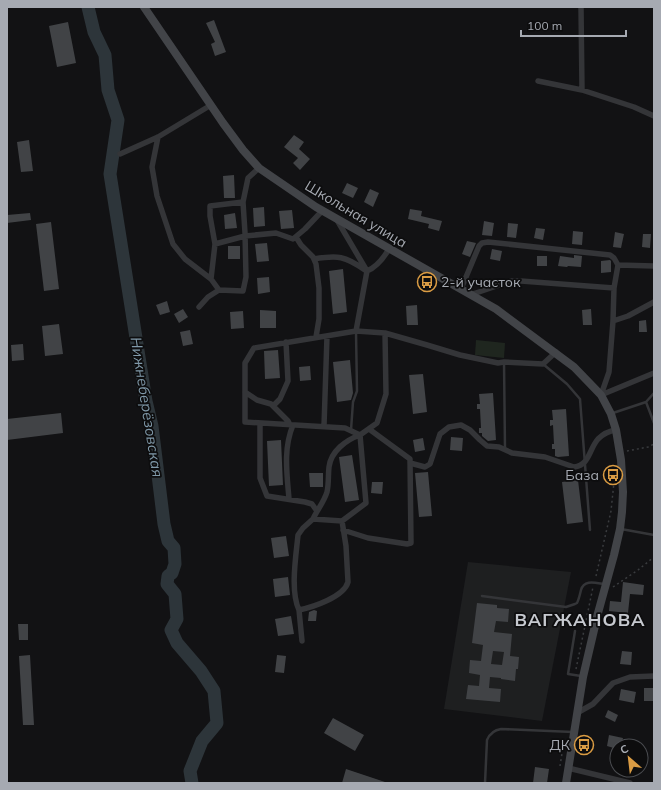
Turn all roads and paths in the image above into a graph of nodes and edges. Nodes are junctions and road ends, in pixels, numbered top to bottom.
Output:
1 (144, 7) edge
2 (581, 7) edge
3 (538, 81) dead end
4 (582, 90) junction
5 (211, 105) junction
6 (654, 116) edge
7 (158, 137) junction
8 (120, 154) dead end
9 (259, 168) junction
10 (242, 202) junction
11 (322, 211) junction
12 (336, 219) junction
13 (245, 236) junction
14 (296, 237) junction
15 (215, 244) junction
16 (389, 249) junction
17 (314, 259) junction
18 (618, 265) junction
19 (654, 266) edge
20 (367, 271) junction
21 (211, 279) junction
22 (614, 288) junction
23 (461, 289) junction
24 (219, 290) junction
25 (470, 295) junction
26 (654, 302) edge
27 (200, 307) dead end
28 (613, 321) junction
29 (356, 331) junction
30 (385, 333) junction
31 (327, 336) junction
32 (316, 338) junction
33 (286, 342) junction
34 (556, 352) junction
35 (504, 362) junction
36 (543, 364) junction
37 (654, 373) edge
38 (245, 392) junction
39 (654, 393) edge
40 (601, 395) junction
41 (646, 402) junction
42 (273, 406) junction
43 (611, 414) junction
44 (260, 423) junction
45 (654, 423) edge
46 (292, 425) junction
47 (324, 426) junction
48 (369, 429) junction
49 (351, 430) junction
50 (616, 430) junction
51 (360, 435) junction
52 (654, 444) edge
53 (505, 450) junction
54 (624, 451) dead end
55 (585, 462) junction
56 (410, 463) junction
57 (614, 479) dead end
58 (289, 499) junction
59 (317, 511) junction
60 (313, 519) junction
61 (342, 521) junction
62 (620, 529) junction
63 (343, 530) junction
64 (590, 530) dead end
65 (654, 535) edge
66 (654, 557) edge
67 (596, 576) dead end
68 (609, 586) junction
69 (593, 587) dead end
70 (482, 596) dead end
71 (299, 610) junction
72 (575, 631) dead end
73 (302, 641) dead end
74 (576, 669) dead end
75 (654, 676) edge
76 (583, 677) junction
77 (577, 713) junction
78 (574, 732) junction
79 (565, 736) dead end
80 (564, 767) junction
81 (485, 783) edge
82 (566, 783) edge
83 (630, 783) edge

1 - 5 street, Школьная улица
2 - 4 street
3 - 4 street
4 - 6 street
5 - 7 street
5 - 9 street, Школьная улица
7 - 8 street
7 - 21 street
9 - 10 street
9 - 11 street, Школьная улица
10 - 13 street
10 - 15 street
11 - 12 street, Школьная улица
11 - 14 street
12 - 16 street, Школьная улица
12 - 20 street
13 - 14 street
13 - 15 street
13 - 24 street
14 - 17 street
15 - 21 street
16 - 20 street
16 - 23 street, Школьная улица
17 - 20 street
17 - 32 street
18 - 19 street
18 - 22 street
18 - 23 street
20 - 29 street
21 - 24 street
22 - 25 street
22 - 28 street
23 - 25 street, Школьная улица
24 - 27 street
25 - 34 street, Школьная улица
26 - 28 street
28 - 40 street
29 - 30 street
29 - 31 street
29 - 49 lane
30 - 35 street
30 - 48 street
31 - 32 street
31 - 47 street
32 - 33 street
33 - 38 street
33 - 42 street
34 - 36 street
34 - 40 street, Школьная улица
35 - 36 street
35 - 53 lane
36 - 55 lane
37 - 40 street
38 - 42 street
38 - 44 street
39 - 41 lane
40 - 43 street, Школьная улица
41 - 43 lane
41 - 45 lane
42 - 46 street
43 - 50 street, Школьная улица
44 - 46 street
44 - 58 street
46 - 47 street
46 - 58 street
47 - 49 street
48 - 51 street
48 - 56 street
49 - 51 street
50 - 55 street
50 - 62 street, Школьная улица
51 - 59 street
51 - 61 street
52 - 54 path
53 - 55 street
53 - 56 street
55 - 64 lane
56 - 63 street
57 - 67 path
58 - 59 street
59 - 60 street
60 - 61 street
60 - 71 street
61 - 63 street
62 - 65 lane
62 - 68 street, Школьная улица
63 - 71 street
66 - 68 path
68 - 70 lane
68 - 76 street, Школьная улица
69 - 74 path
71 - 73 street
72 - 76 lane
75 - 77 street
76 - 77 street, Школьная улица
77 - 78 street, Школьная улица
78 - 80 street, Школьная улица
78 - 81 lane
79 - 80 path
80 - 82 street, Школьная улица
80 - 83 street

